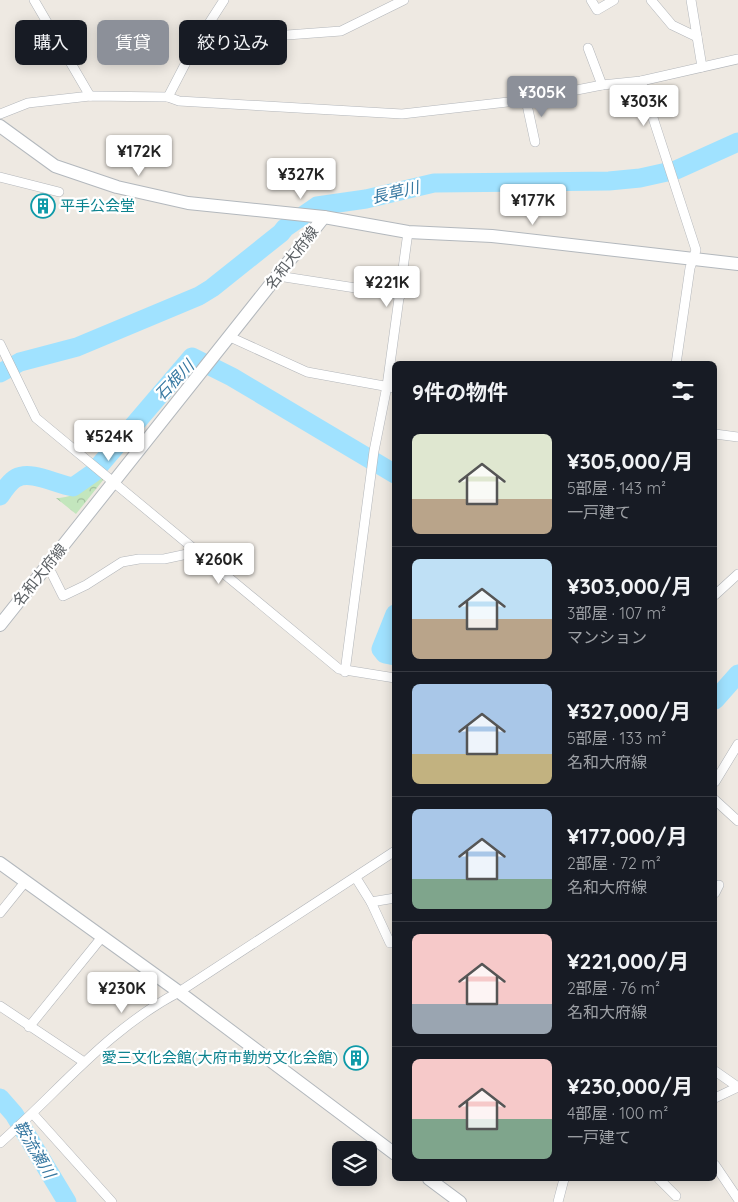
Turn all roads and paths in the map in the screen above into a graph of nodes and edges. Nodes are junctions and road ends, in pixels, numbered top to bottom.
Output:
1 (34, 0) edge
2 (224, 0) edge
3 (404, 0) edge
4 (591, 0) edge
5 (614, 0) edge
6 (651, 0) edge
7 (690, 0) edge
8 (211, 20) edge
9 (287, 35) edge
10 (697, 36) junction
11 (588, 48) dead end
12 (738, 59) edge
13 (185, 65) edge
14 (702, 67) junction
15 (641, 81) junction
16 (602, 85) junction
17 (90, 96) junction
18 (168, 97) junction
19 (526, 100) junction
20 (0, 114) edge
21 (0, 126) edge
22 (535, 142) dead end
23 (0, 177) edge
24 (59, 192) dead end
25 (320, 217) junction
26 (408, 232) junction
27 (693, 258) junction
28 (738, 264) edge
29 (278, 276) junction
30 (401, 295) junction
31 (230, 336) junction
32 (0, 344) edge
33 (394, 361) edge
34 (676, 361) edge
35 (391, 387) edge
36 (717, 434) edge
37 (738, 438) edge
38 (114, 482) junction
39 (195, 549) junction
40 (46, 568) junction
41 (738, 574) edge
42 (717, 593) edge
43 (0, 625) edge
44 (345, 672) junction
45 (392, 678) edge
46 (738, 744) edge
47 (717, 779) edge
48 (717, 802) edge
49 (738, 820) edge
50 (392, 853) edge
51 (0, 864) edge
52 (356, 878) junction
53 (25, 882) junction
54 (392, 898) edge
55 (371, 902) junction
56 (0, 913) edge
57 (102, 937) junction
58 (392, 943) edge
59 (178, 992) junction
60 (0, 1006) edge
61 (29, 1027) junction
62 (84, 1062) junction
63 (717, 1072) edge
64 (738, 1087) edge
65 (717, 1097) edge
66 (33, 1114) junction
67 (1, 1142) edge
68 (392, 1152) edge
69 (717, 1168) edge
70 (431, 1181) edge
71 (563, 1181) edge
72 (661, 1181) edge
73 (676, 1196) dead end
74 (738, 1199) edge
75 (112, 1202) edge
76 (460, 1202) edge
77 (558, 1202) edge

1 - 17 street
2 - 8 street
3 - 9 street
4 - 5 street
6 - 10 street
7 - 10 street
10 - 14 street
11 - 16 street
12 - 14 street
13 - 18 street
14 - 15 street
15 - 16 street
15 - 27 street
16 - 19 street
17 - 18 street
17 - 20 street
18 - 19 street
19 - 22 street
21 - 25 main road
23 - 24 street
25 - 26 main road, 名和大府線
25 - 29 main road, 名和大府線
26 - 27 main road, 名和大府線
26 - 30 street
27 - 28 main road, 名和大府線
27 - 34 street
29 - 30 street
29 - 31 main road, 名和大府線
30 - 33 street
31 - 35 street
31 - 38 main road, 名和大府線
32 - 38 street
35 - 44 street
36 - 37 street
38 - 39 street
38 - 40 main road, 名和大府線
39 - 40 street
39 - 44 street
40 - 43 main road, 名和大府線
41 - 42 street
44 - 45 street
46 - 47 street
48 - 49 street
50 - 52 street
51 - 53 main road
52 - 55 street
52 - 59 street
53 - 56 street
53 - 57 main road
54 - 55 street
55 - 58 street
57 - 59 main road
57 - 61 street
59 - 62 street
59 - 68 main road
60 - 61 street
61 - 62 street
62 - 66 street
63 - 64 street
64 - 65 street
66 - 67 street
66 - 75 street
69 - 74 street
70 - 76 main road
71 - 77 street
72 - 73 street

